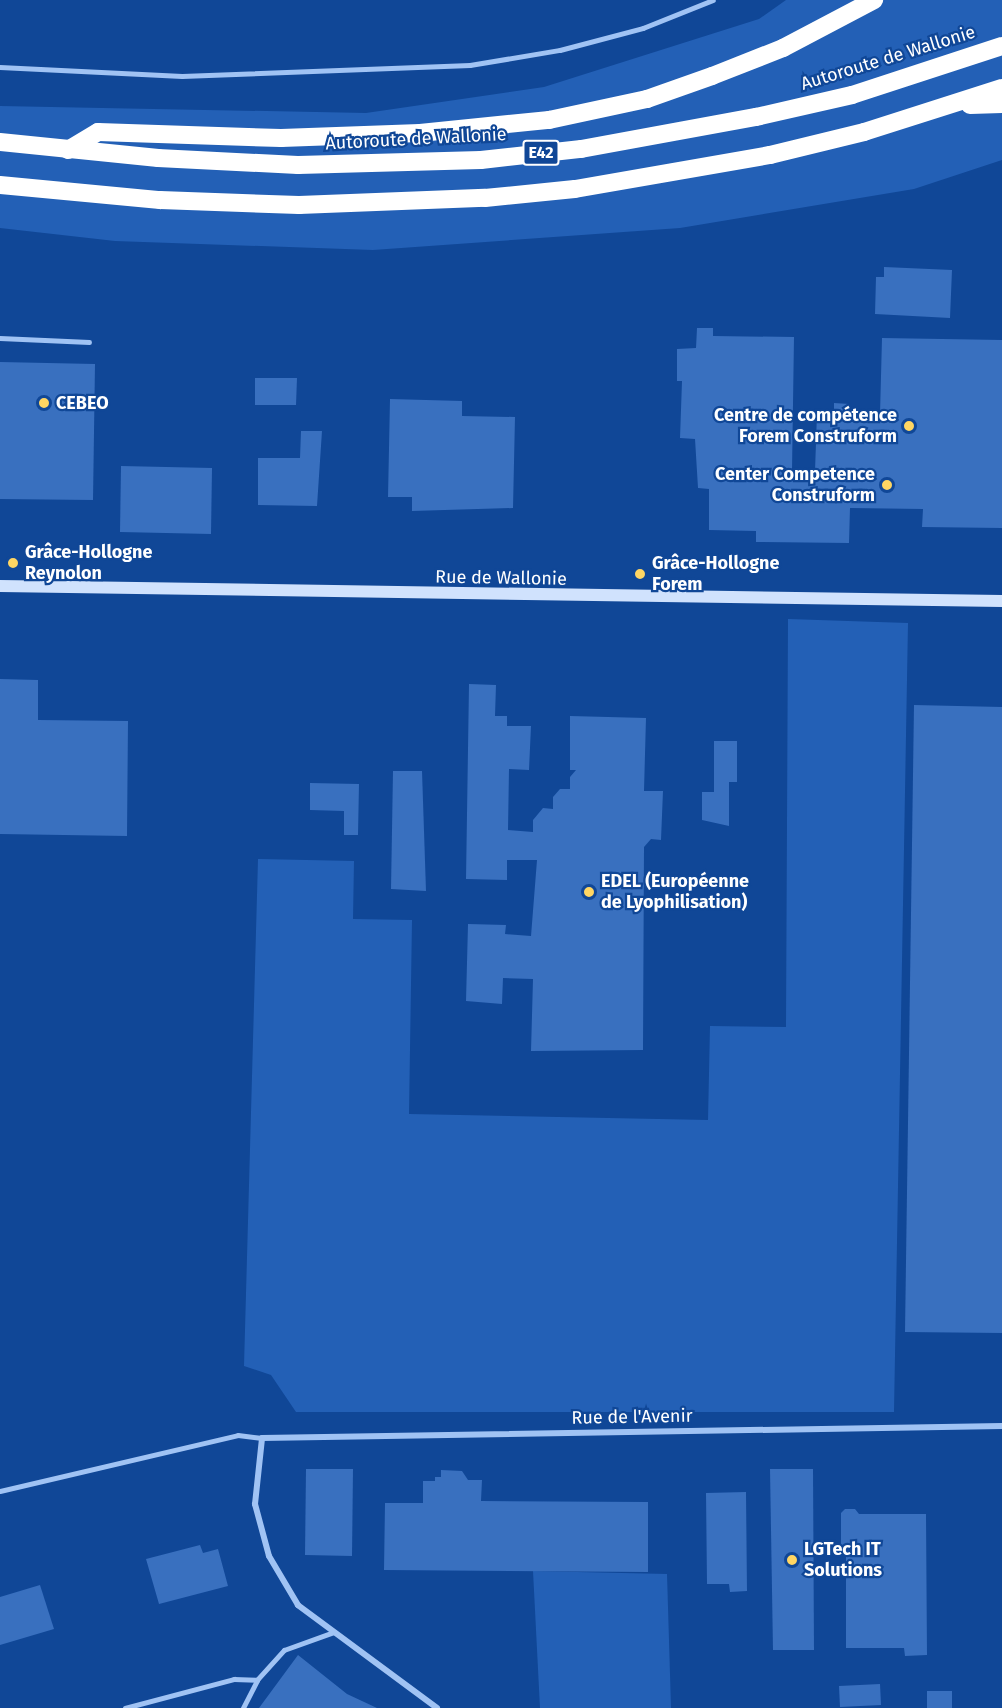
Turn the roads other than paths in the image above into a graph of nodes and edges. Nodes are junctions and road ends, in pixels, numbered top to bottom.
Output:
1 (713, 0) edge
2 (874, 0) edge
3 (1002, 46) edge
4 (0, 67) edge
5 (1002, 88) edge
6 (1002, 104) edge
7 (953, 105) junction
8 (0, 142) edge
9 (68, 150) junction
10 (0, 185) edge
11 (0, 338) edge
12 (89, 342) dead end
13 (0, 586) edge
14 (1002, 601) edge
15 (1002, 1426) edge
16 (262, 1437) junction
17 (0, 1491) edge
18 (334, 1632) junction
19 (257, 1680) junction
20 (125, 1708) edge
21 (243, 1708) edge
22 (437, 1708) edge

1 - 4 lane
2 - 9 highway
3 - 9 highway, Autoroute de Wallonie / E42
5 - 7 highway, E42
6 - 7 highway
7 - 10 highway, E42
8 - 9 highway, Autoroute de Wallonie / E42
11 - 12 lane
13 - 14 street, Rue de Wallonie
15 - 16 street, Rue de l'Avenir
16 - 17 lane
16 - 18 street
18 - 19 lane
18 - 22 street
19 - 20 lane
19 - 21 lane

